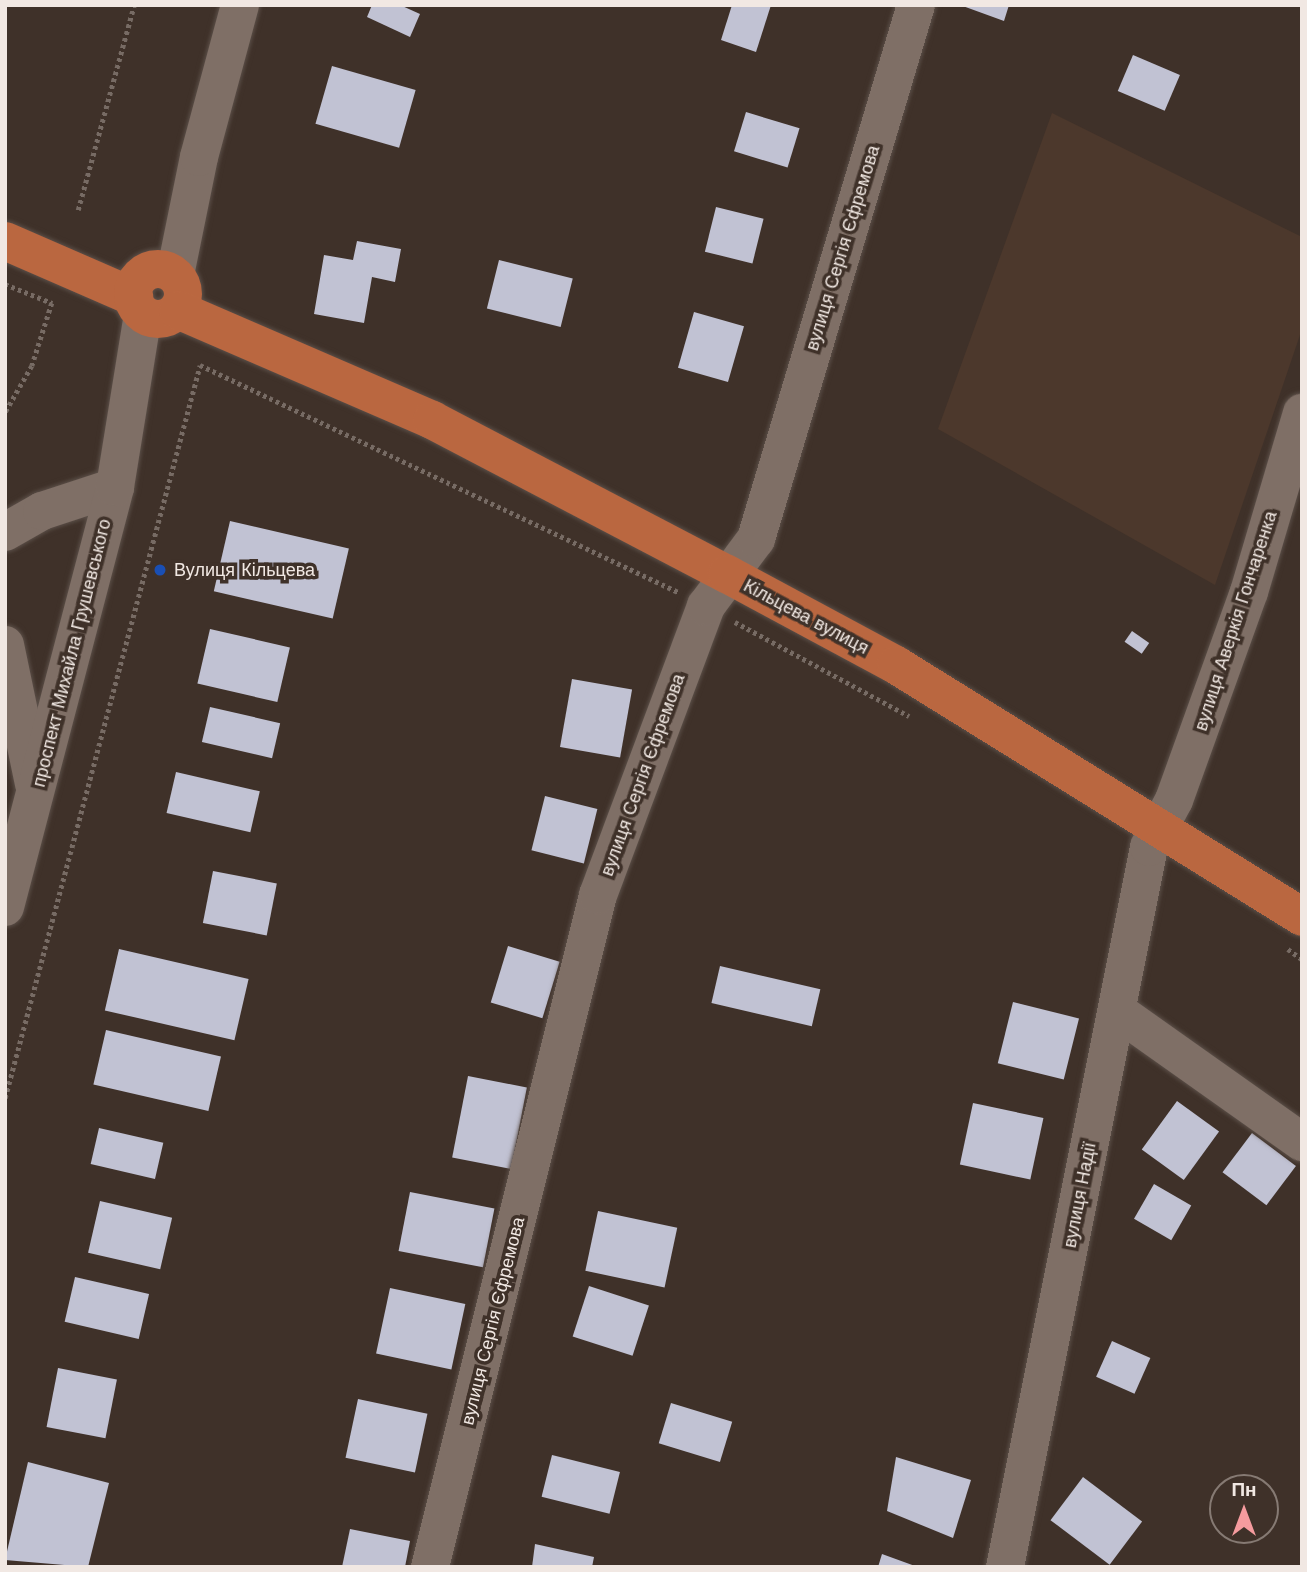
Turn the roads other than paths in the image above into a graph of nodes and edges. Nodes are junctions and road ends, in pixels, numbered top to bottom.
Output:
1 (240, 5) edge
2 (916, 5) edge
3 (5, 241) edge
4 (159, 294) junction
5 (1302, 413) edge
6 (115, 487) junction
7 (5, 532) edge
8 (727, 574) junction
9 (5, 645) edge
10 (36, 793) junction
11 (1160, 825) junction
12 (5, 906) edge
13 (1302, 917) edge
14 (1116, 1011) junction
15 (1302, 1142) edge
16 (1014, 1562) edge
17 (430, 1567) edge

1 - 4 street, проспект Михайла Грушевського
2 - 8 street, вулиця Сергія Єфремова
3 - 4 main road, Кільцева вулиця
4 - 6 street, проспект Михайла Грушевського
4 - 8 main road, Кільцева вулиця
5 - 11 street, вулиця Аверкія Гончаренка
6 - 7 street
6 - 10 street, проспект Михайла Грушевського
8 - 11 main road, Кільцева вулиця
8 - 17 street, вулиця Сергія Єфремова
9 - 10 street
10 - 12 street, проспект Михайла Грушевського
11 - 13 main road, Кільцева вулиця
11 - 14 street, вулиця Надії
14 - 15 street
14 - 16 street, вулиця Надії

